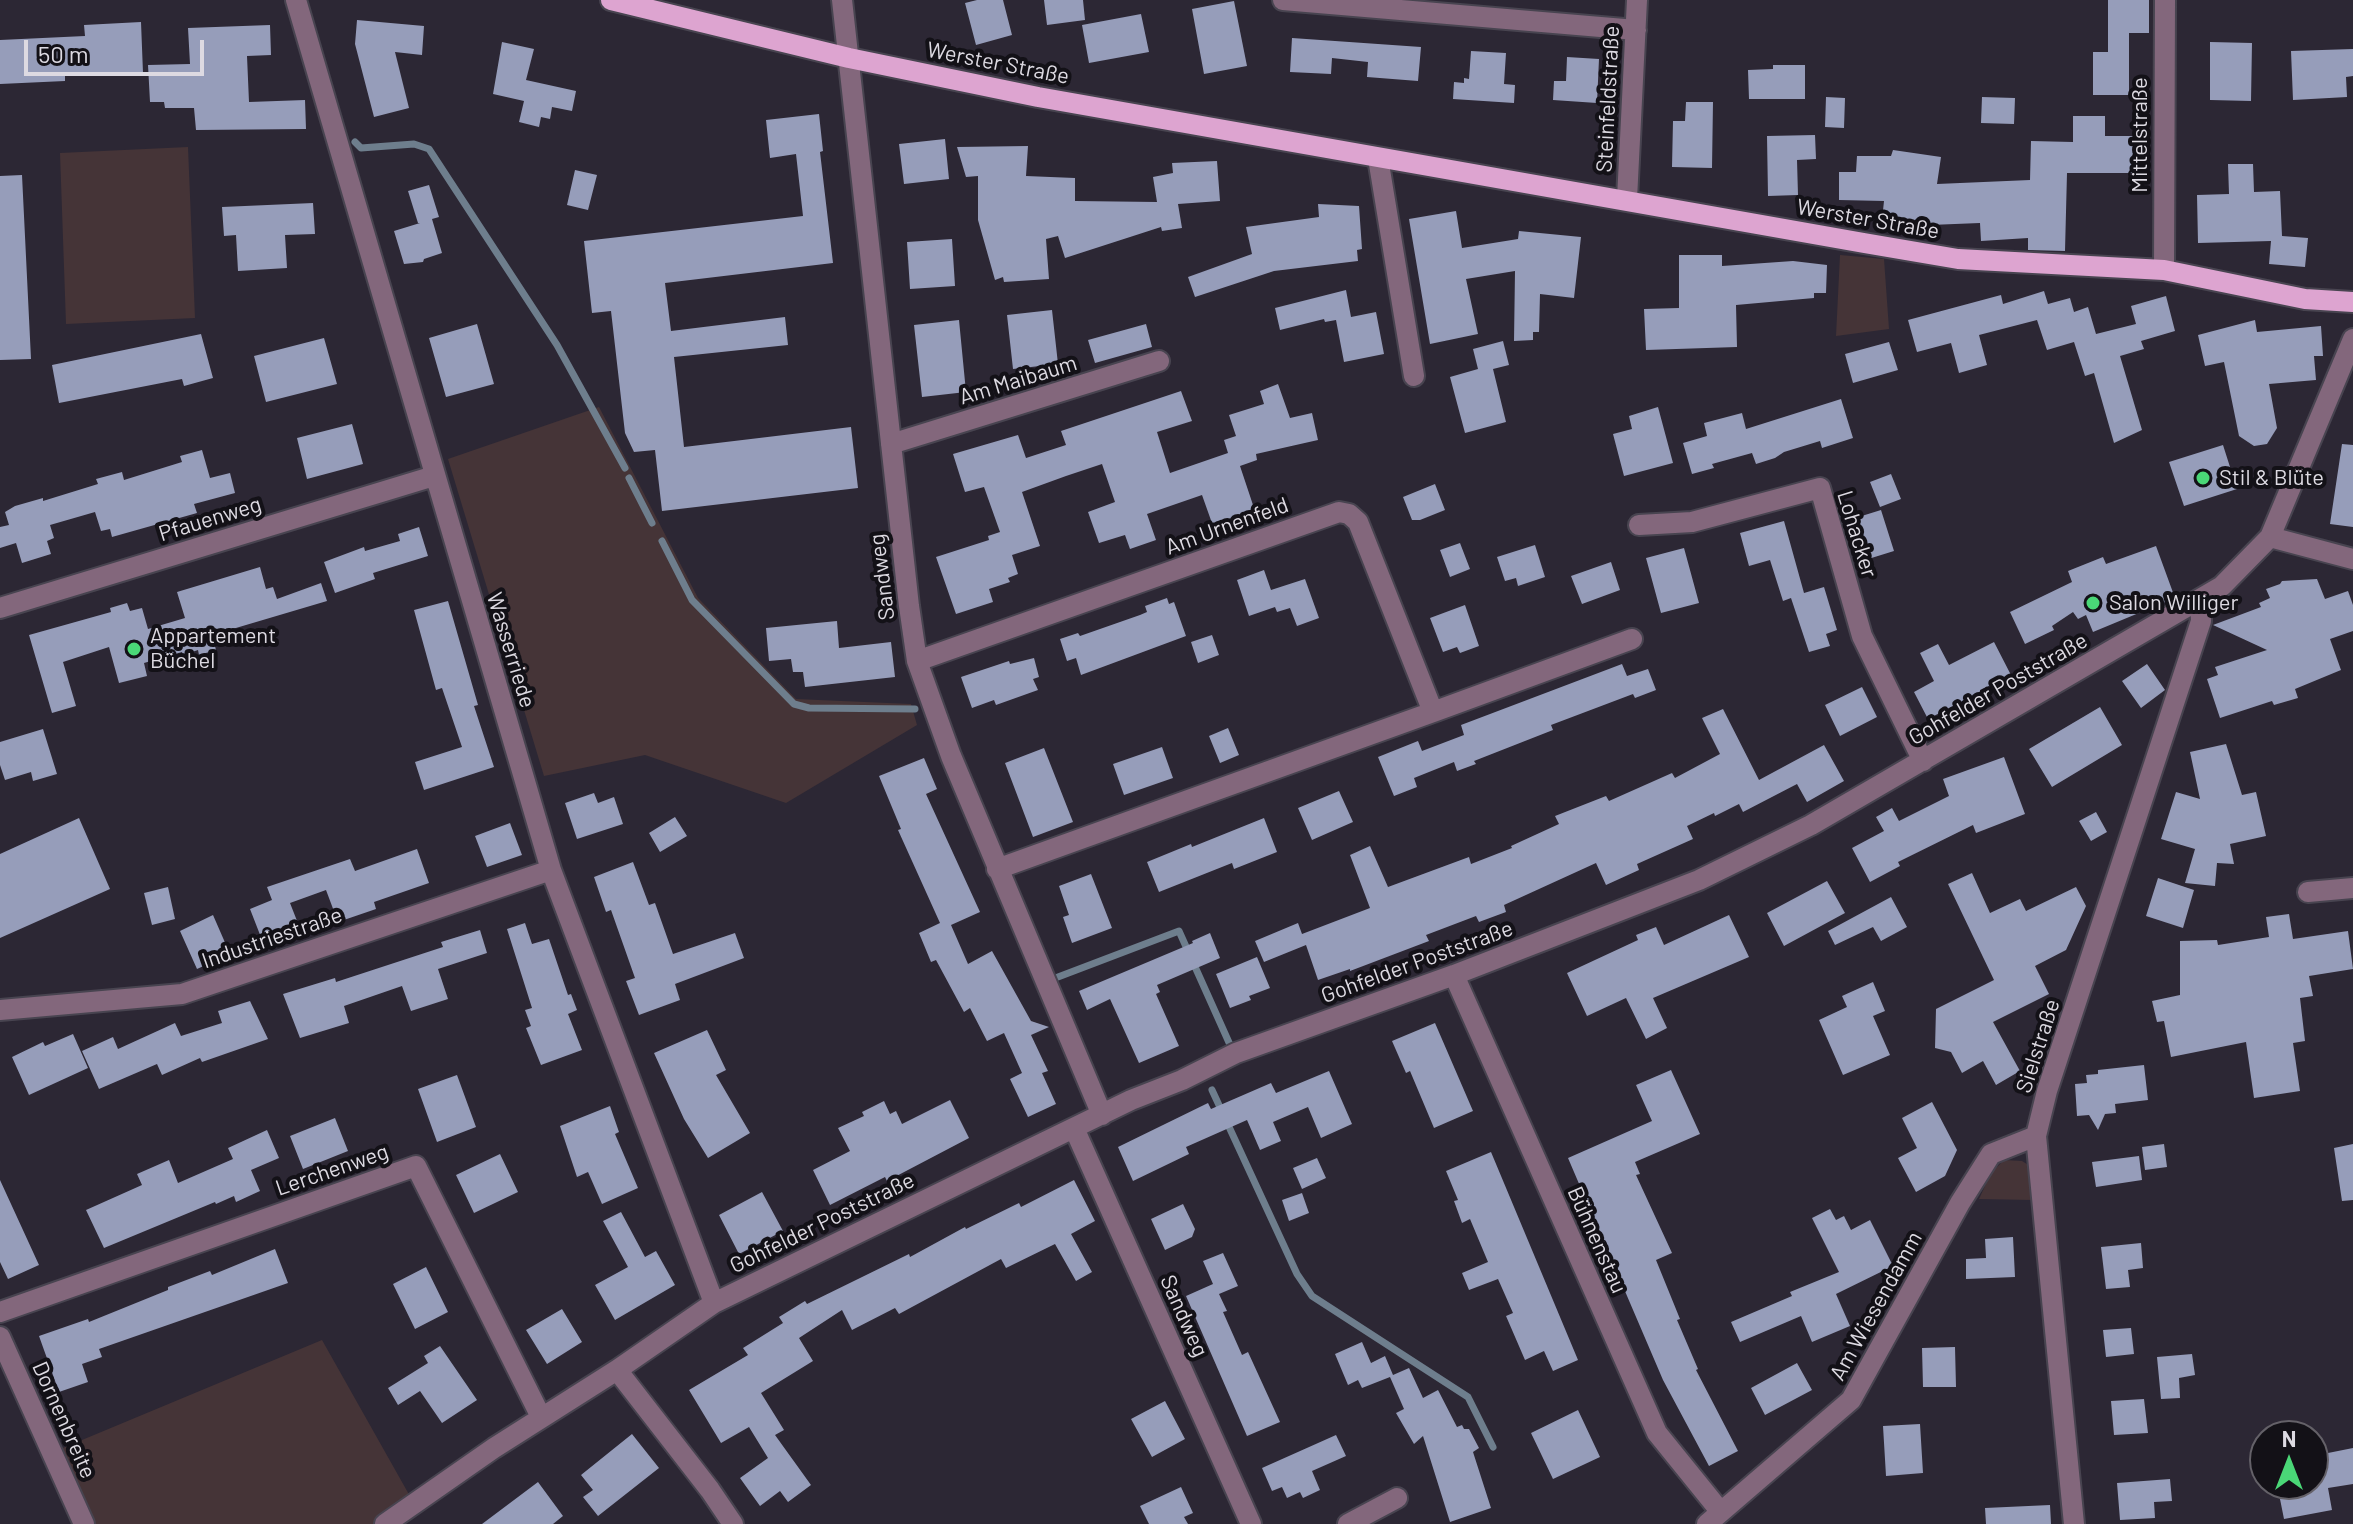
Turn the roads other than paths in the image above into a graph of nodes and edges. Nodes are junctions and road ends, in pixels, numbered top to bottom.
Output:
1 (296, 0) edge
2 (611, 0) edge
3 (842, 0) edge
4 (1283, 0) edge
5 (1637, 0) edge
6 (2165, 0) edge
7 (1636, 30) junction
8 (849, 58) junction
9 (1378, 158) junction
10 (1627, 199) junction
11 (2164, 270) junction
12 (2353, 302) edge
13 (2353, 339) edge
14 (1159, 361) dead end
15 (1414, 376) dead end
16 (891, 444) junction
17 (434, 476) junction
18 (1639, 525) dead end
19 (2270, 537) junction
20 (2353, 559) edge
21 (2200, 599) junction
22 (0, 608) edge
23 (1632, 639) dead end
24 (917, 661) junction
25 (1433, 712) junction
26 (1923, 761) junction
27 (997, 869) junction
28 (551, 870) junction
29 (2353, 888) edge
30 (2308, 892) dead end
31 (1454, 975) junction
32 (0, 1010) edge
33 (1102, 1115) junction
34 (1074, 1128) junction
35 (2036, 1136) junction
36 (714, 1303) junction
37 (0, 1312) edge
38 (0, 1337) edge
39 (617, 1370) junction
40 (541, 1417) junction
41 (1397, 1498) dead end
42 (1713, 1517) edge
43 (84, 1524) edge
44 (385, 1524) edge
45 (733, 1524) edge
46 (1251, 1524) edge
47 (1348, 1524) edge
48 (2074, 1524) edge

1 - 17 street, Wasserriede
2 - 8 main road, Werster Straße
3 - 8 street, Sandweg
4 - 7 street
5 - 7 street, Steinfeldstraße
6 - 11 street, Mittelstraße
7 - 10 street, Steinfeldstraße
8 - 9 main road, Werster Straße
8 - 16 street, Sandweg
9 - 10 main road, Werster Straße
9 - 15 street
10 - 11 main road, Werster Straße
11 - 12 main road, Werster Straße
13 - 19 street, Gohfelder Poststraße
14 - 16 street, Am Maibaum
16 - 24 street, Sandweg
17 - 22 street, Pfauenweg
17 - 28 street, Wasserriede
18 - 26 street, Lohacker
19 - 20 street
19 - 21 street, Gohfelder Poststraße
21 - 26 street, Gohfelder Poststraße
21 - 35 street, Sielstraße
23 - 25 street
24 - 25 street, Am Urnenfeld
24 - 27 street, Sandweg
25 - 27 street
26 - 31 street, Gohfelder Poststraße
27 - 33 street, Sandweg
28 - 32 street, Industriestraße
28 - 36 street, Wasserriede
29 - 30 street
31 - 33 street, Gohfelder Poststraße
31 - 42 street, Bühnenstau
33 - 34 street, Gohfelder Poststraße
34 - 36 street, Gohfelder Poststraße
34 - 46 street, Sandweg
35 - 42 street, Am Wiesendamm
35 - 48 street, Sielstraße
36 - 39 street, Gohfelder Poststraße
37 - 40 street, Lerchenweg
38 - 43 street, Dornenbreite
39 - 40 street, Gohfelder Poststraße
39 - 45 street
40 - 44 street, Gohfelder Poststraße
41 - 47 street

